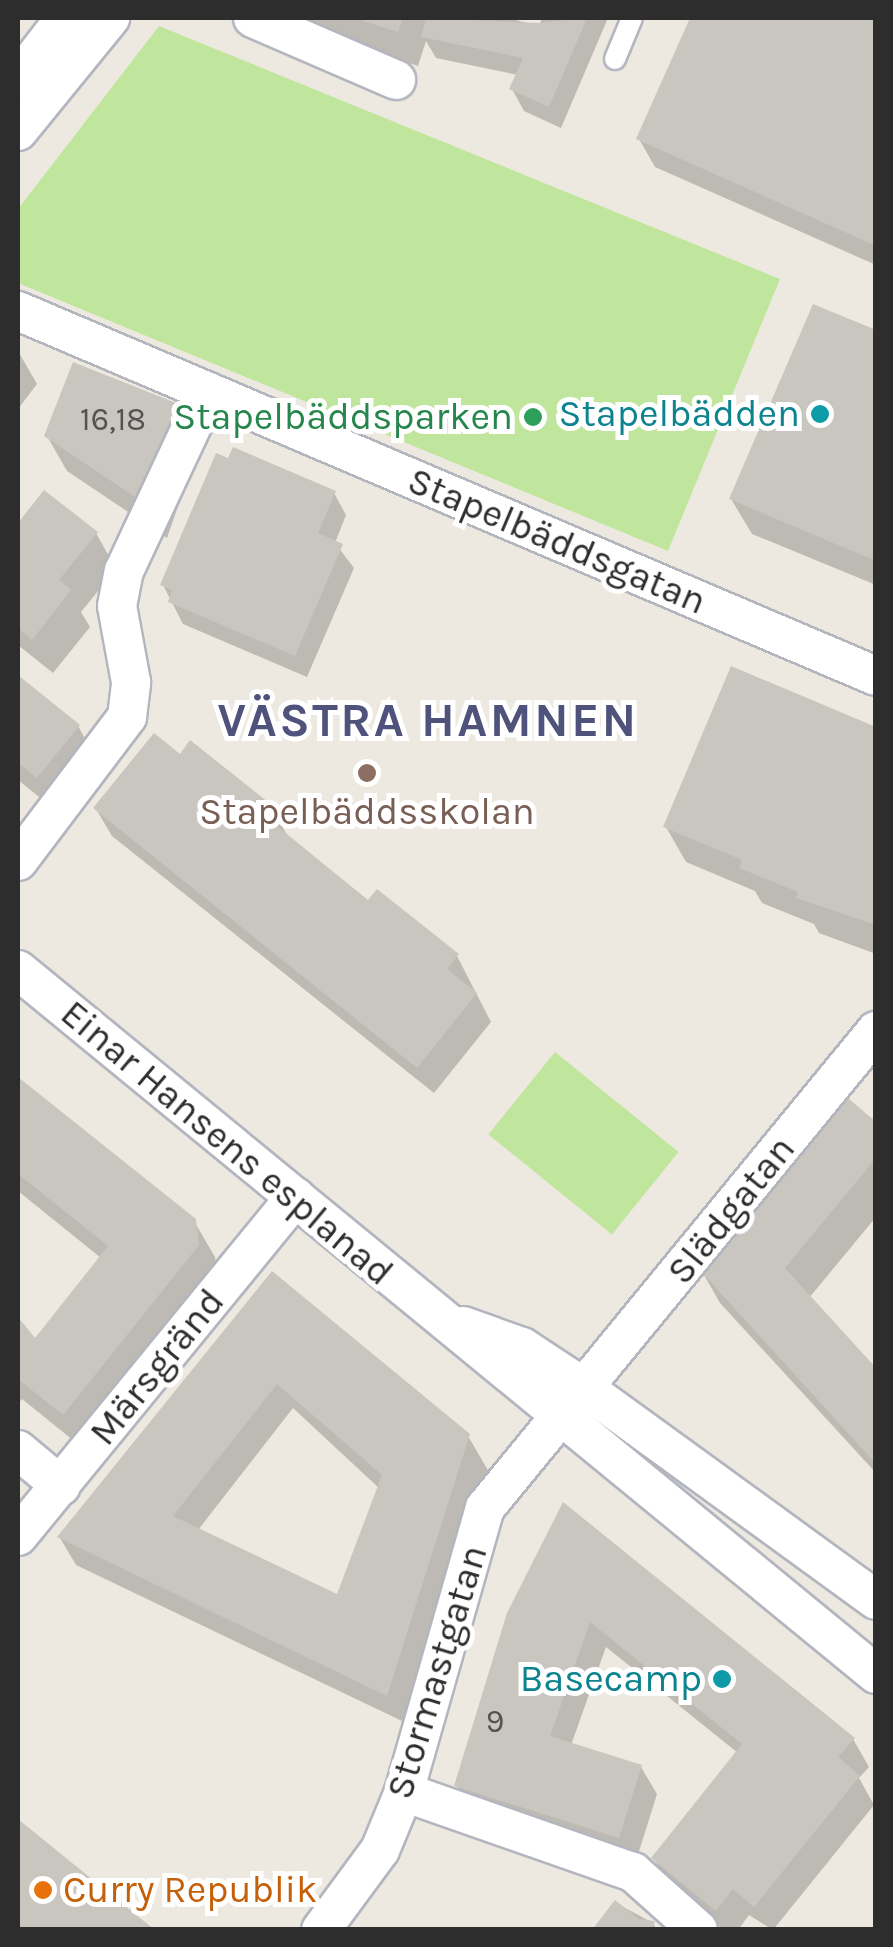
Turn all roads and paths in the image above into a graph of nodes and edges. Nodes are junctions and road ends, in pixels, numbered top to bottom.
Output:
1 (65, 18) edge
2 (110, 18) edge
3 (253, 18) edge
4 (632, 18) edge
5 (616, 58) dead end
6 (18, 78) edge
7 (396, 80) dead end
8 (18, 131) edge
9 (18, 311) edge
10 (208, 392) junction
11 (876, 676) edge
12 (18, 861) edge
13 (18, 970) edge
14 (876, 1031) edge
15 (295, 1197) junction
16 (437, 1315) junction
17 (584, 1388) junction
18 (557, 1416) junction
19 (18, 1450) edge
20 (61, 1486) junction
21 (18, 1536) edge
22 (876, 1600) edge
23 (876, 1674) edge
24 (404, 1792) junction
25 (321, 1930) edge
26 (698, 1930) edge

1 - 6 street
2 - 8 street
3 - 7 street
4 - 5 lane
9 - 10 street, Stapelbäddsgatan
10 - 11 street, Stapelbäddsgatan
10 - 12 street
13 - 15 street, Einar Hansens esplanad
14 - 17 street, Slädgatan
15 - 16 street, Einar Hansens esplanad
15 - 20 street, Märsgränd
16 - 17 street, Einar Hansens esplanad
16 - 18 street, Einar Hansens esplanad
17 - 18 street
17 - 22 street, Einar Hansens esplanad
18 - 23 street, Einar Hansens esplanad
18 - 24 street, Stormastgatan
19 - 20 street
20 - 21 street, Märsgränd
24 - 25 street, Stormastgatan
24 - 26 street

